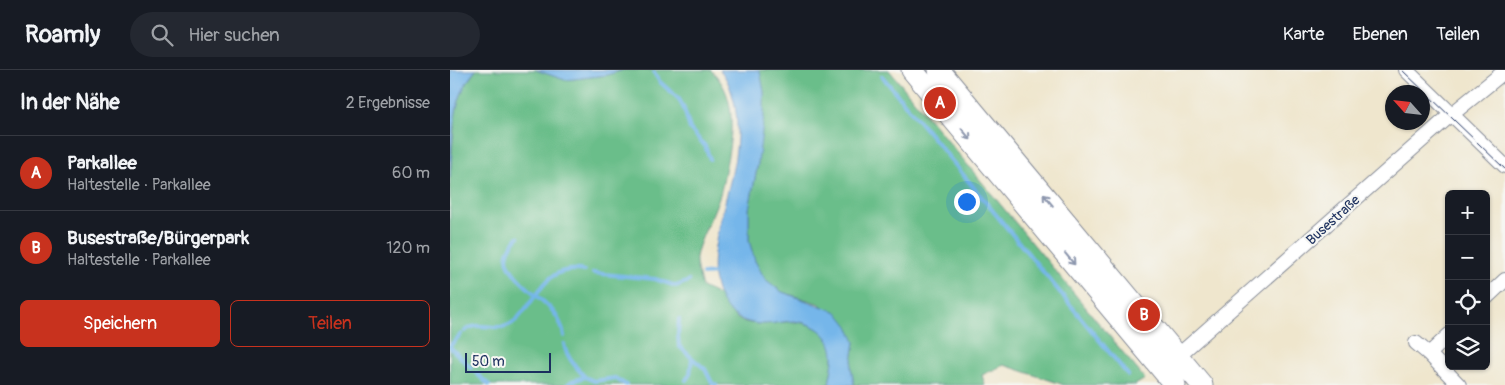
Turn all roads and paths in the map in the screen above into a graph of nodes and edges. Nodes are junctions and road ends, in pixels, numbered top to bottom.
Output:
1 (912, 70) edge
2 (939, 70) edge
3 (1406, 70) edge
4 (1505, 70) edge
5 (1452, 114) junction
6 (1505, 166) edge
7 (1505, 280) edge
8 (1490, 294) edge
9 (1445, 339) edge
10 (1416, 343) dead end
11 (1429, 354) junction
12 (1172, 370) edge
13 (1202, 385) edge
14 (1459, 385) edge

1 -> 12 main road
12 -> 2 main road
3 - 5 street
4 - 5 street, Busestraße
5 - 6 street
5 - 12 street, Busestraße
7 - 8 street
9 - 11 street
10 - 11 street
11 - 14 street
12 - 13 main road

